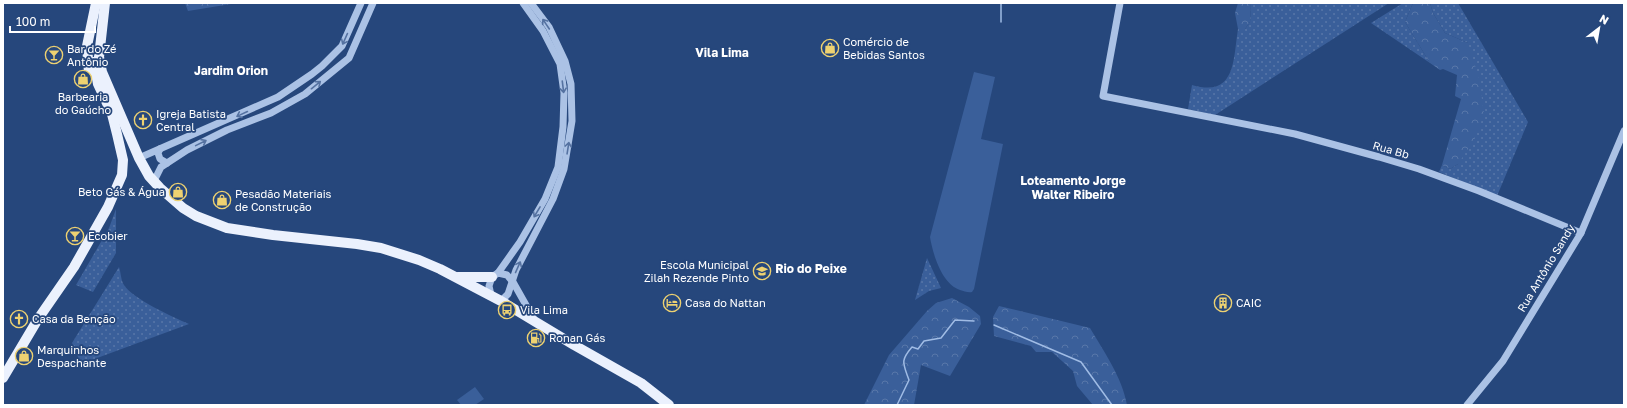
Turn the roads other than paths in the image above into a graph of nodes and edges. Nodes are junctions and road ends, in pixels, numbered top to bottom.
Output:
1 (96, 3) edge
2 (106, 3) edge
3 (361, 3) edge
4 (373, 3) edge
5 (523, 3) edge
6 (531, 3) edge
7 (1120, 3) edge
8 (103, 17) junction
9 (88, 71) junction
10 (98, 84) junction
11 (119, 109) junction
12 (115, 124) junction
13 (1624, 131) edge
14 (160, 149) junction
15 (139, 158) junction
16 (167, 163) junction
17 (154, 181) junction
18 (1582, 233) junction
19 (495, 275) junction
20 (456, 277) junction
21 (513, 282) junction
22 (491, 296) junction
23 (501, 301) junction
24 (535, 321) junction
25 (3, 378) edge
26 (670, 405) edge
27 (1467, 405) edge

1 - 9 main road
2 - 8 main road
3 -> 14 street
16 -> 4 street
5 -> 19 street
21 -> 6 street
7 - 18 street, Rua Bb
8 - 10 main road
8 - 11 main road
9 - 10 main road
9 - 12 main road
10 - 11 main road
10 - 12 main road
11 - 15 main road
12 - 25 main road
13 - 18 street, Rua Antônio Sandy
14 - 15 street
14 - 16 street
15 - 17 main road
16 - 17 street
17 - 20 main road
18 - 27 street, Rua Antônio Sandy
19 - 20 main road
19 - 21 street
19 - 22 street
20 - 22 main road
21 - 23 street
21 - 24 street
22 - 23 main road
23 - 24 main road
24 - 26 main road

